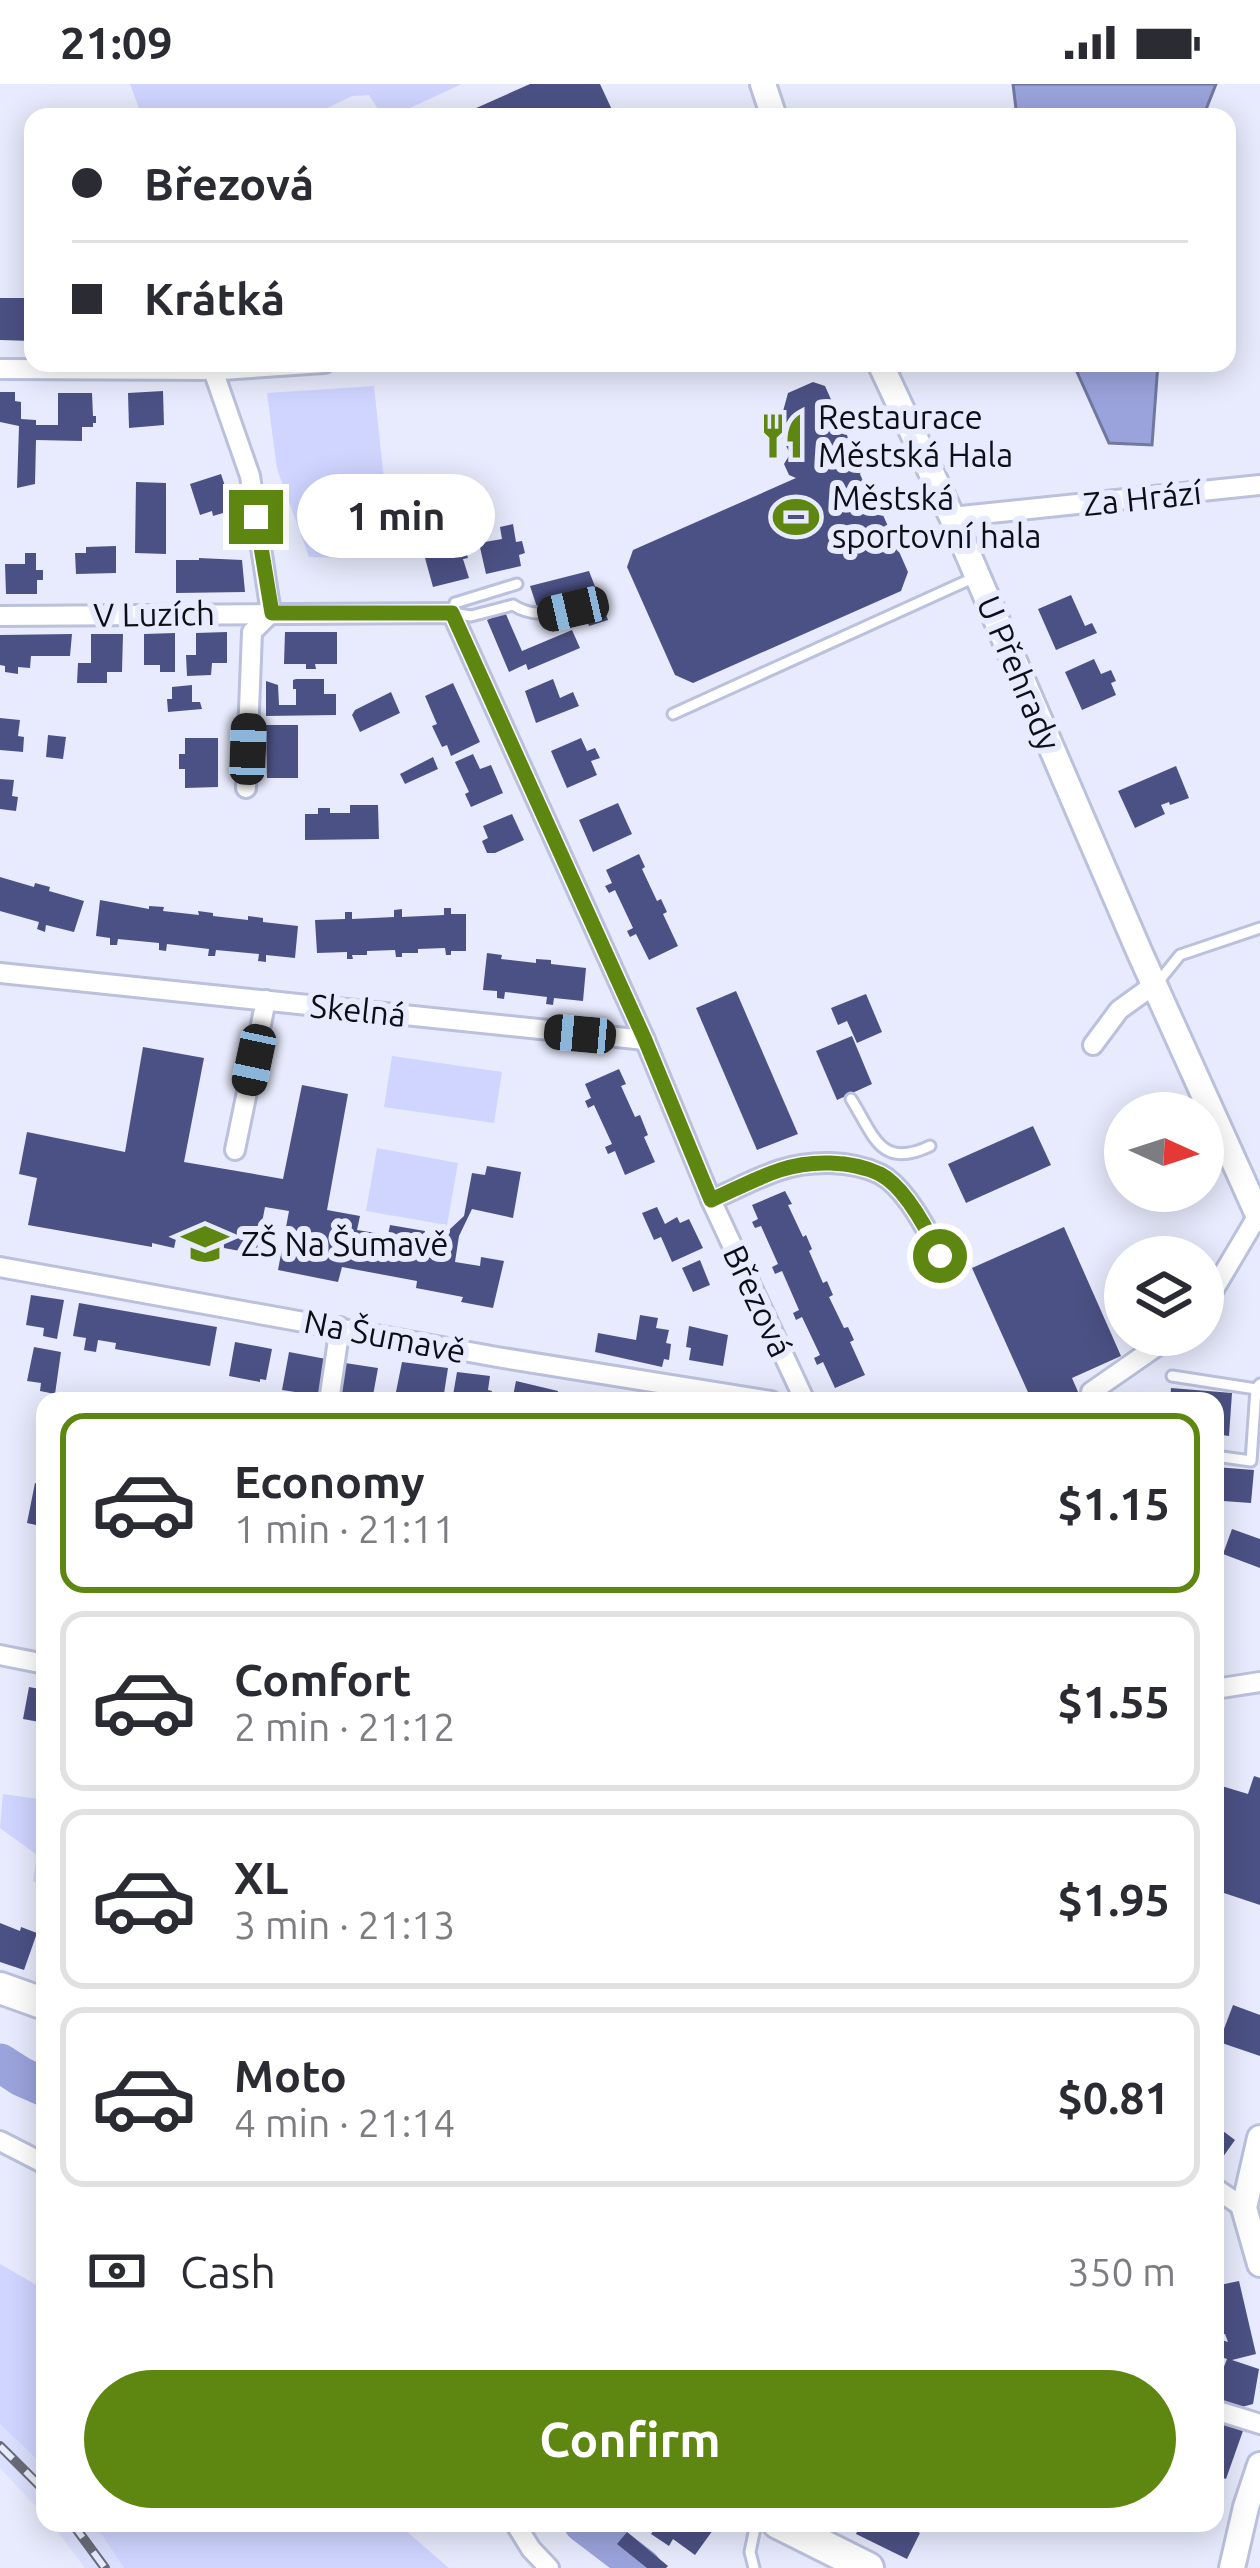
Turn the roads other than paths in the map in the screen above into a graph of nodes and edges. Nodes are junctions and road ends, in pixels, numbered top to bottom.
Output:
1 (214, 372) edge
2 (884, 372) edge
3 (1260, 485) edge
4 (952, 517) junction
5 (977, 576) junction
6 (517, 584) dead end
7 (573, 609) dead end
8 (272, 613) junction
9 (452, 613) junction
10 (0, 616) edge
11 (673, 714) dead end
12 (246, 788) dead end
13 (1260, 928) edge
14 (0, 973) edge
15 (1155, 985) junction
16 (266, 1000) junction
17 (645, 1040) junction
18 (1093, 1045) dead end
19 (851, 1099) dead end
20 (929, 1146) dead end
21 (235, 1150) dead end
22 (711, 1200) junction
23 (1259, 1217) edge
24 (940, 1256) dead end
25 (0, 1267) edge
26 (1224, 1274) edge
27 (340, 1327) junction
28 (1143, 1356) edge
29 (1172, 1376) dead end
30 (1258, 1387) edge
31 (329, 1392) edge
32 (663, 1392) edge
33 (801, 1392) edge
34 (1091, 1392) dead end
35 (1224, 1457) edge
36 (0, 1654) edge
37 (36, 1662) edge
38 (1260, 1682) edge
39 (1224, 1688) edge
40 (0, 1988) edge
41 (36, 2001) edge
42 (1260, 2138) edge
43 (0, 2141) edge
44 (36, 2159) edge
45 (1224, 2197) edge
46 (1252, 2225) edge
47 (1260, 2264) edge
48 (1224, 2413) edge
49 (1260, 2424) edge
50 (1260, 2465) edge
51 (521, 2532) edge
52 (755, 2532) edge
53 (796, 2532) edge
54 (549, 2568) edge
55 (754, 2568) edge
56 (868, 2568) edge
57 (1232, 2568) edge

1 - 8 street
2 - 4 street, U Přehrady
3 - 4 street, Za Hrází
4 - 5 street, U Přehrady
5 - 11 lane
5 - 15 street, U Přehrady
6 - 9 lane
7 - 9 lane
8 - 9 street, V Luzích
8 - 10 street, V Luzích
8 - 12 street
9 - 17 street, Březová
13 - 15 lane
14 - 16 street, Skelná
15 - 18 street
15 - 23 street, U Přehrady
16 - 17 street, Skelná
16 - 21 street
17 - 22 street, Březová
19 - 20 lane
22 - 24 street
22 - 33 street, Březová
23 - 26 street, U Přehrady
25 - 27 street, Na Šumavě
27 - 31 street
27 - 32 street, Na Šumavě
28 - 34 street
29 - 30 lane
30 - 35 lane
36 - 37 street
38 - 39 street
40 - 41 main road
42 - 46 street
43 - 44 street
45 - 46 street
46 - 47 street
48 - 49 street
50 - 57 street
51 - 54 street
52 - 55 lane
53 - 56 main road

